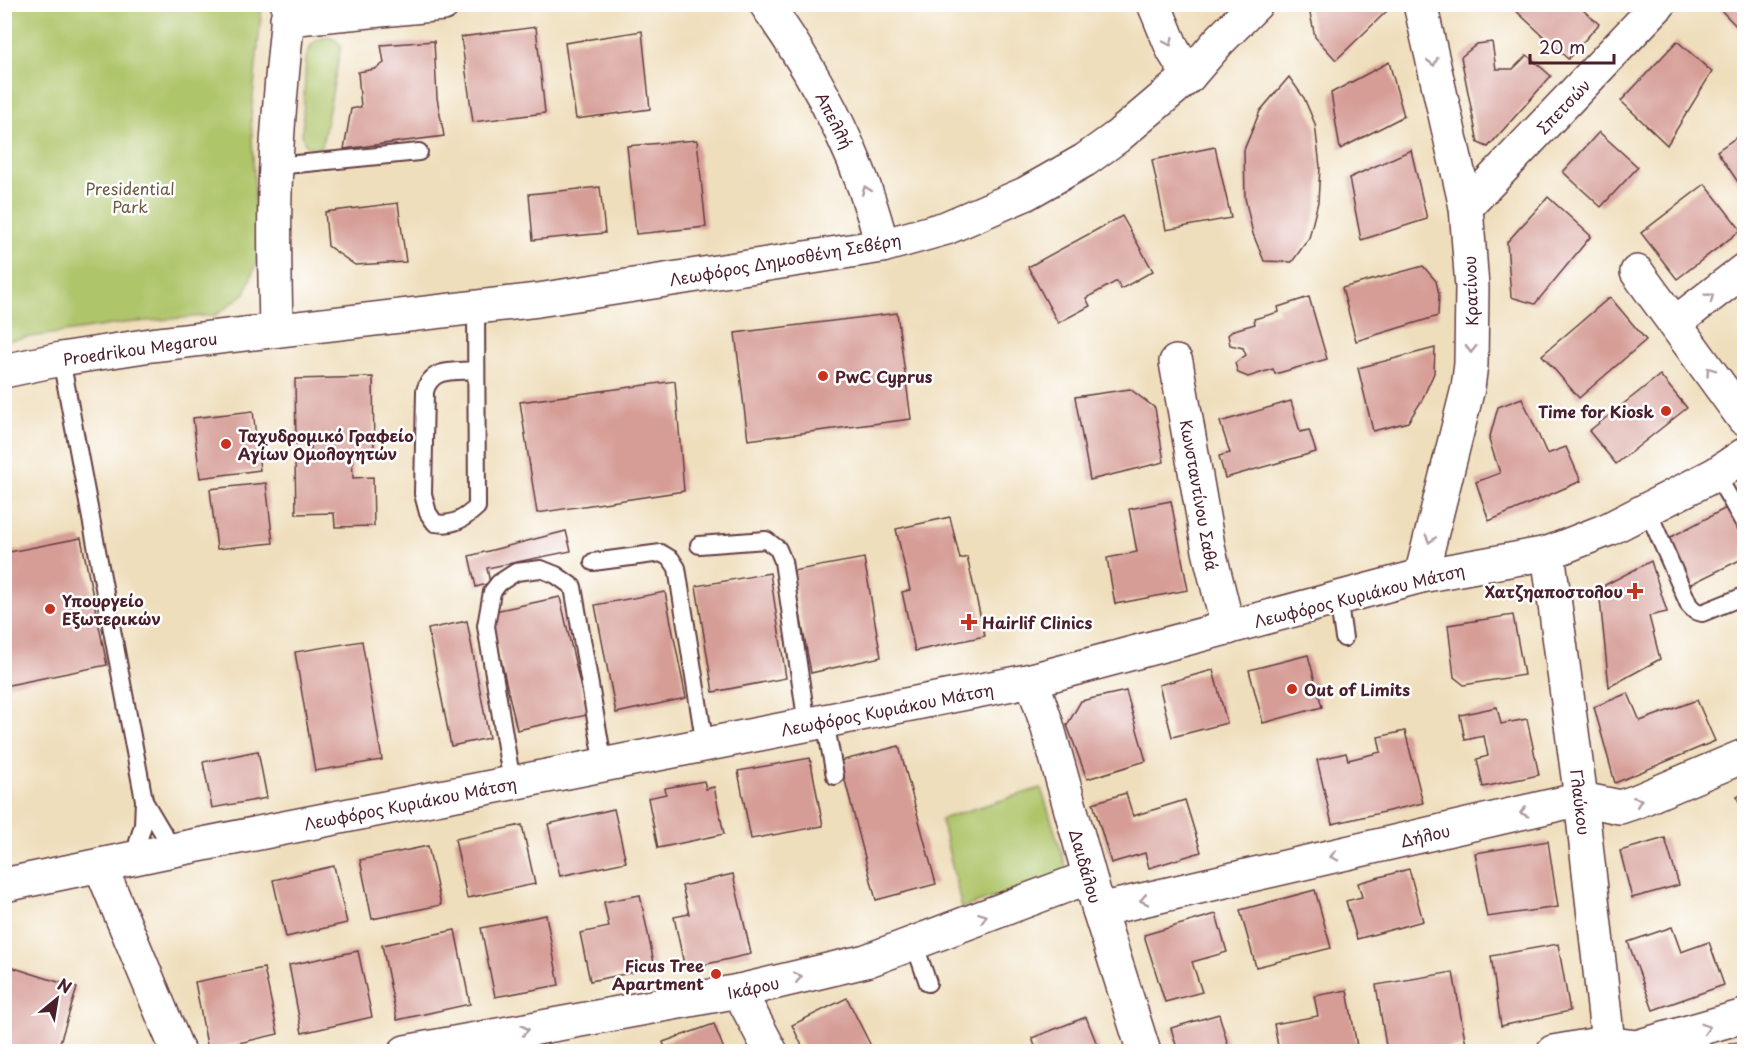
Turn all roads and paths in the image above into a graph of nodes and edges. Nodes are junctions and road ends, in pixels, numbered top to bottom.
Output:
1 (443, 4) edge
2 (766, 4) edge
3 (1154, 4) edge
4 (1256, 4) edge
5 (1420, 4) edge
6 (1659, 4) edge
7 (288, 12) edge
8 (1189, 76) junction
9 (419, 152) dead end
10 (276, 166) junction
11 (1466, 207) junction
12 (882, 246) junction
13 (1744, 270) edge
14 (1637, 272) dead end
15 (476, 307) junction
16 (1675, 323) junction
17 (276, 330) junction
18 (61, 359) junction
19 (1176, 362) dead end
20 (476, 370) junction
21 (4, 371) edge
22 (1744, 418) edge
23 (1744, 455) edge
24 (1716, 474) junction
25 (1647, 509) junction
26 (1744, 523) edge
27 (699, 545) dead end
28 (1548, 553) junction
29 (593, 562) dead end
30 (1421, 576) junction
31 (1744, 596) edge
32 (1338, 598) junction
33 (1228, 628) junction
34 (1344, 638) dead end
35 (1032, 680) junction
36 (816, 723) junction
37 (705, 746) junction
38 (1744, 756) edge
39 (604, 766) junction
40 (835, 776) dead end
41 (513, 783) junction
42 (1581, 799) junction
43 (144, 800) junction
44 (155, 853) junction
45 (100, 865) junction
46 (1089, 877) junction
47 (4, 885) edge
48 (1099, 910) junction
49 (914, 943) junction
50 (928, 983) dead end
51 (739, 991) junction
52 (1744, 1016) edge
53 (496, 1044) edge
54 (1609, 1048) edge
55 (178, 1052) edge
56 (405, 1052) edge
57 (771, 1052) edge
58 (1144, 1052) edge
59 (1553, 1052) edge

1 - 7 street
12 -> 2 street, Απελλή
3 -> 8 street
4 - 8 street, Λεωφόρος Δημοσθένη Σεβέρη
5 -> 11 street, Κρατίνου
6 - 11 street, Σπετσών
7 - 10 street
8 - 12 street, Λεωφόρος Δημοσθένη Σεβέρη
9 - 10 lane
10 - 17 street
11 -> 30 street, Κρατίνου
12 - 15 street, Λεωφόρος Δημοσθένη Σεβέρη
16 -> 13 street
14 - 16 street
15 - 17 street, Λεωφόρος Δημοσθένη Σεβέρη
15 - 20 lane
22 -> 16 street
17 - 18 street, Proedrikou Megarou
18 - 21 street, Proedrikou Megarou
18 - 43 lane
19 - 33 street, Κωνσταντίνου Σαθά
20 - 20 lane
23 - 24 street, Λεωφόρος Κυριάκου Μάτση
24 - 25 street, Λεωφόρος Κυριάκου Μάτση
24 - 26 lane
25 - 28 street, Λεωφόρος Κυριάκου Μάτση
25 - 31 lane
27 - 36 lane
28 - 30 street, Λεωφόρος Κυριάκου Μάτση
28 - 42 street, Γλαύκου
29 - 37 lane
30 - 32 street, Λεωφόρος Κυριάκου Μάτση
32 - 33 street, Λεωφόρος Κυριάκου Μάτση
32 - 34 lane
33 - 35 street, Λεωφόρος Κυριάκου Μάτση
35 - 36 street, Λεωφόρος Κυριάκου Μάτση
35 - 46 street, Δαιδάλου
36 - 37 street, Λεωφόρος Κυριάκου Μάτση
36 - 40 lane
37 - 39 street, Λεωφόρος Κυριάκου Μάτση
42 -> 38 street, Δήλου
39 - 41 street, Λεωφόρος Κυριάκου Μάτση
39 - 41 lane
41 - 44 street, Λεωφόρος Κυριάκου Μάτση
42 -> 48 street, Δήλου
42 - 54 street, Γλαύκου
43 - 44 lane
43 - 44 lane
44 - 45 street, Λεωφόρος Κυριάκου Μάτση
45 - 47 street, Λεωφόρος Κυριάκου Μάτση
45 - 55 street
46 - 48 street, Δαιδάλου
49 -> 46 street, Ικάρου
48 - 58 street, Δαιδάλου
49 - 50 lane
51 -> 49 street, Ικάρου
53 -> 51 street, Ικάρου
51 - 57 street
54 -> 52 street
53 - 56 street, Ικάρου
54 - 59 street

